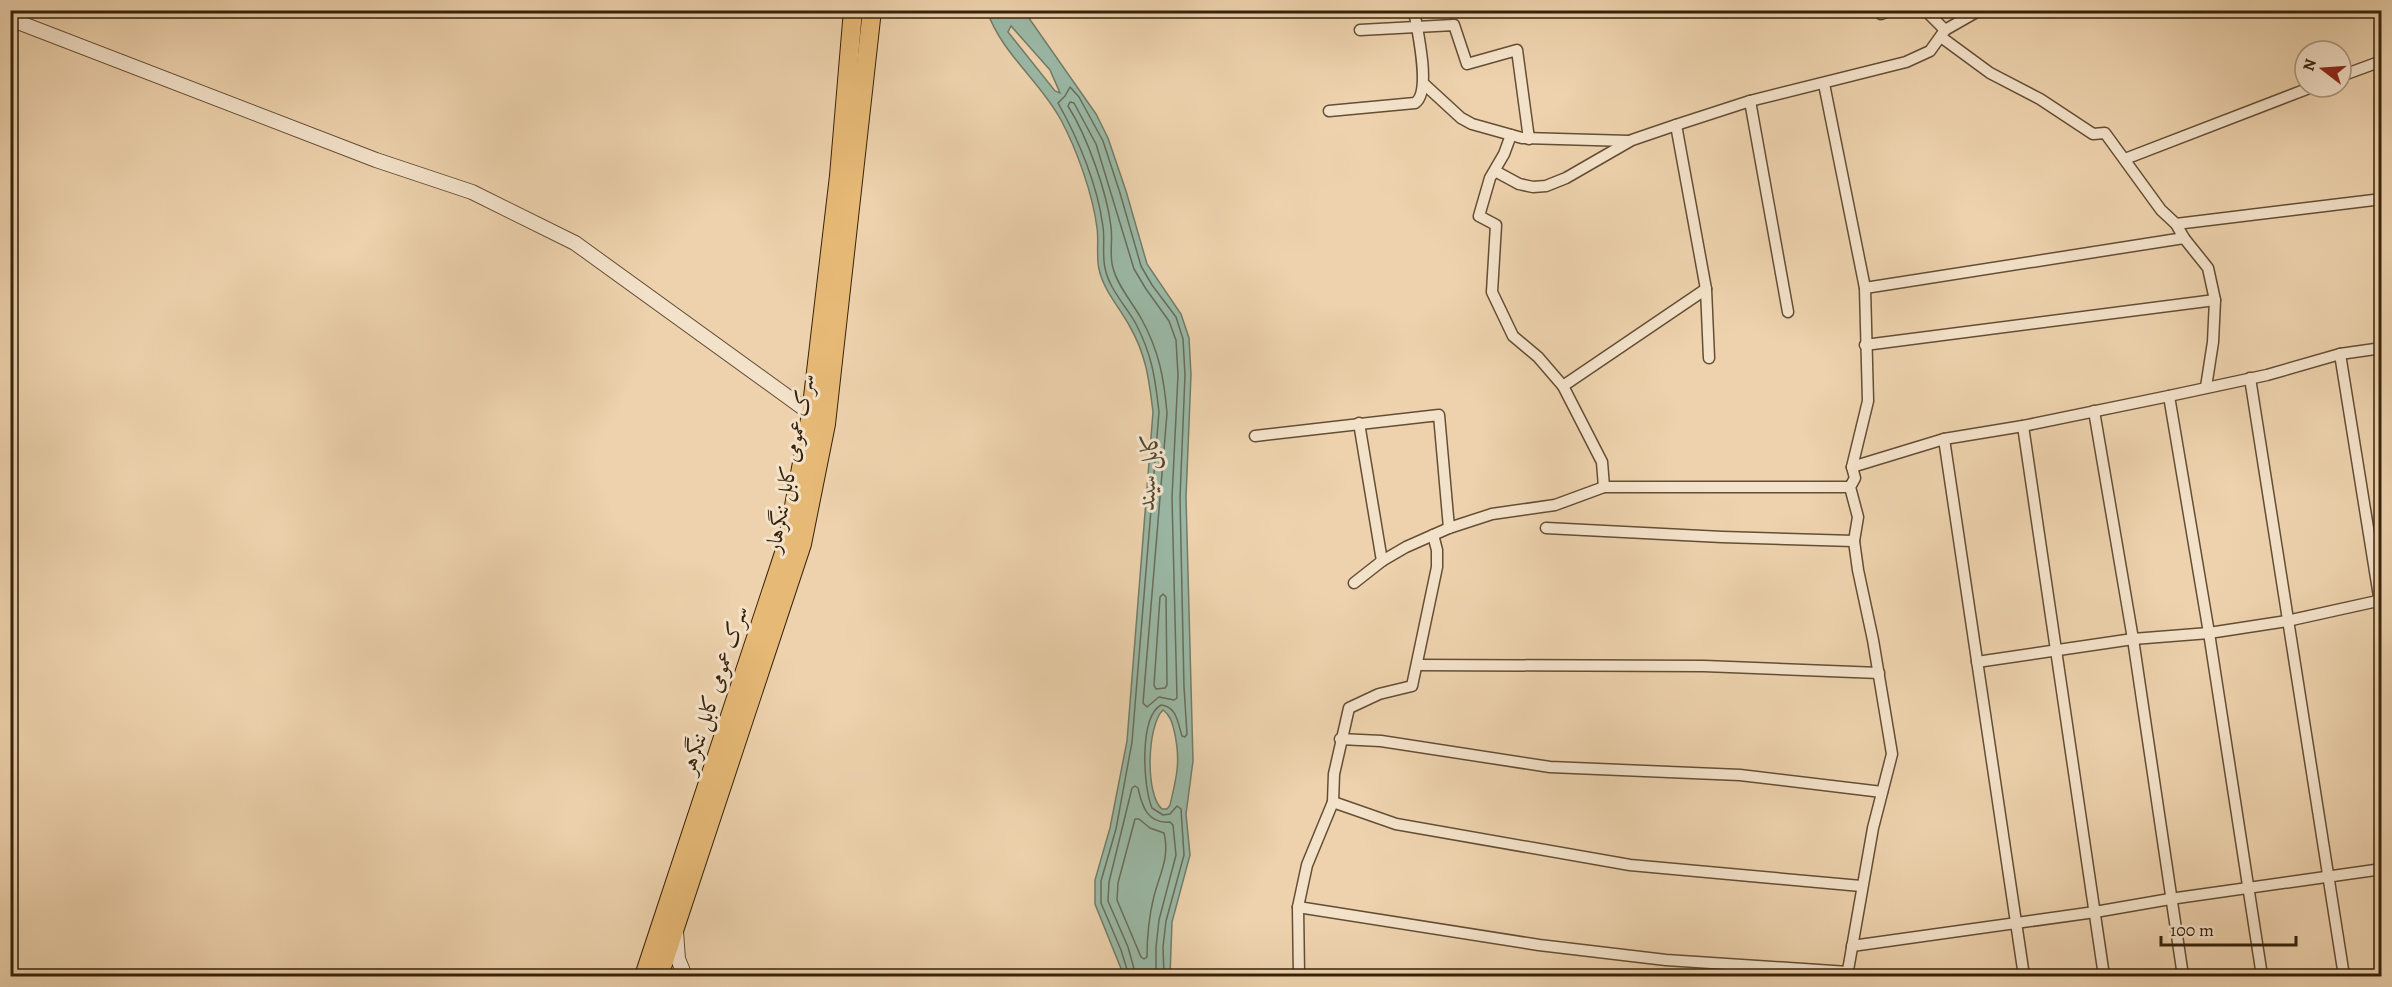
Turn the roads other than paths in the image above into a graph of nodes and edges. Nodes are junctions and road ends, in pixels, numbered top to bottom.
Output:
1 (853, 10) edge
2 (872, 10) edge
3 (1414, 10) edge
4 (1925, 10) edge
5 (1980, 10) edge
6 (10, 19) edge
7 (1417, 27) junction
8 (1360, 30) dead end
9 (1943, 34) junction
10 (2379, 62) dead end
11 (2353, 72) edge
12 (1424, 84) junction
13 (1824, 84) junction
14 (2293, 94) edge
15 (1750, 101) junction
16 (1329, 111) dead end
17 (1676, 125) junction
18 (1511, 135) junction
19 (1529, 139) junction
20 (1632, 140) junction
21 (2126, 159) junction
22 (1495, 171) junction
23 (2382, 200) edge
24 (2176, 224) junction
25 (2184, 238) junction
26 (1865, 288) junction
27 (1706, 289) junction
28 (2214, 300) junction
29 (1788, 312) dead end
30 (1865, 345) junction
31 (2382, 348) edge
32 (2340, 354) junction
33 (1709, 357) dead end
34 (2250, 378) junction
35 (1563, 386) junction
36 (2206, 387) junction
37 (2169, 396) junction
38 (2094, 411) junction
39 (818, 419) junction
40 (1359, 423) junction
41 (2023, 426) junction
42 (1255, 436) dead end
43 (1944, 439) junction
44 (1852, 467) junction
45 (1604, 487) junction
46 (1850, 488) junction
47 (1449, 528) junction
48 (1546, 528) dead end
49 (1433, 535) junction
50 (1854, 541) junction
51 (1382, 561) junction
52 (1354, 583) dead end
53 (2381, 600) edge
54 (2382, 615) edge
55 (2287, 621) junction
56 (2209, 633) junction
57 (2133, 639) junction
58 (2057, 649) junction
59 (1977, 662) junction
60 (1417, 665) junction
61 (1879, 673) junction
62 (1340, 739) junction
63 (1882, 792) junction
64 (1333, 802) junction
65 (2382, 869) edge
66 (2330, 876) junction
67 (1861, 886) junction
68 (2248, 888) junction
69 (2170, 899) junction
70 (1298, 907) junction
71 (2095, 912) junction
72 (2016, 923) junction
73 (675, 927) junction
74 (1852, 946) junction
75 (1847, 974) edge
76 (644, 976) edge
77 (659, 976) edge
78 (685, 976) edge
79 (1299, 976) edge
80 (2024, 976) edge
81 (2104, 976) edge
82 (2183, 976) edge
83 (2262, 976) edge
84 (2344, 976) edge

1 - 39 highway, سرک عمومی کابل ننگرهار
2 - 39 highway, سرک عمومی کابل ننگرهار
3 - 7 street
4 - 9 street
5 - 9 street
6 - 39 street
7 - 8 street
7 - 12 street
7 - 19 street
9 - 13 street
9 - 21 street
10 - 11 street
12 - 16 street
12 - 18 street
13 - 15 street
13 - 26 street
14 - 21 street
15 - 17 street
15 - 29 street
17 - 20 street
17 - 27 street
18 - 19 street
18 - 22 street
19 - 20 street
20 - 22 street
21 - 24 street
22 - 35 street
23 - 24 street
24 - 25 street
25 - 26 street
25 - 28 street
26 - 30 street
27 - 33 street
27 - 35 street
28 - 30 street
28 - 36 street
30 - 44 street
31 - 32 street
32 - 34 street
32 - 53 street
34 - 36 street
34 - 55 street
35 - 45 street
36 - 37 street
37 - 38 street
37 - 56 street
38 - 41 street
38 - 57 street
39 - 73 highway, سرک عمومی کابل ننگرهار
39 - 76 highway, سرک عمومی کابل ننگرهر
40 - 42 street
40 - 47 street
40 - 51 street
41 - 43 street
41 - 58 street
43 - 44 street
43 - 59 street
44 - 46 street
45 - 46 street
45 - 47 street
46 - 50 street
47 - 49 street
48 - 50 street
49 - 51 street
49 - 60 street
50 - 61 street
51 - 52 street
53 - 54 street
53 - 55 street
55 - 56 street
55 - 66 street
56 - 57 street
56 - 68 street
57 - 58 street
57 - 69 street
58 - 59 street
58 - 71 street
59 - 72 street
60 - 61 street
60 - 62 street
61 - 63 street
62 - 63 street
62 - 64 street
63 - 67 street
64 - 67 street
64 - 70 street
65 - 66 street
66 - 68 street
66 - 84 street
67 - 74 street
68 - 69 street
68 - 83 street
69 - 71 street
69 - 82 street
70 - 75 street
70 - 79 street
71 - 72 street
71 - 81 street
72 - 74 street
72 - 80 street
73 - 77 highway, سرک عمومی کابل ننگرهار
73 - 78 street
74 - 75 street

